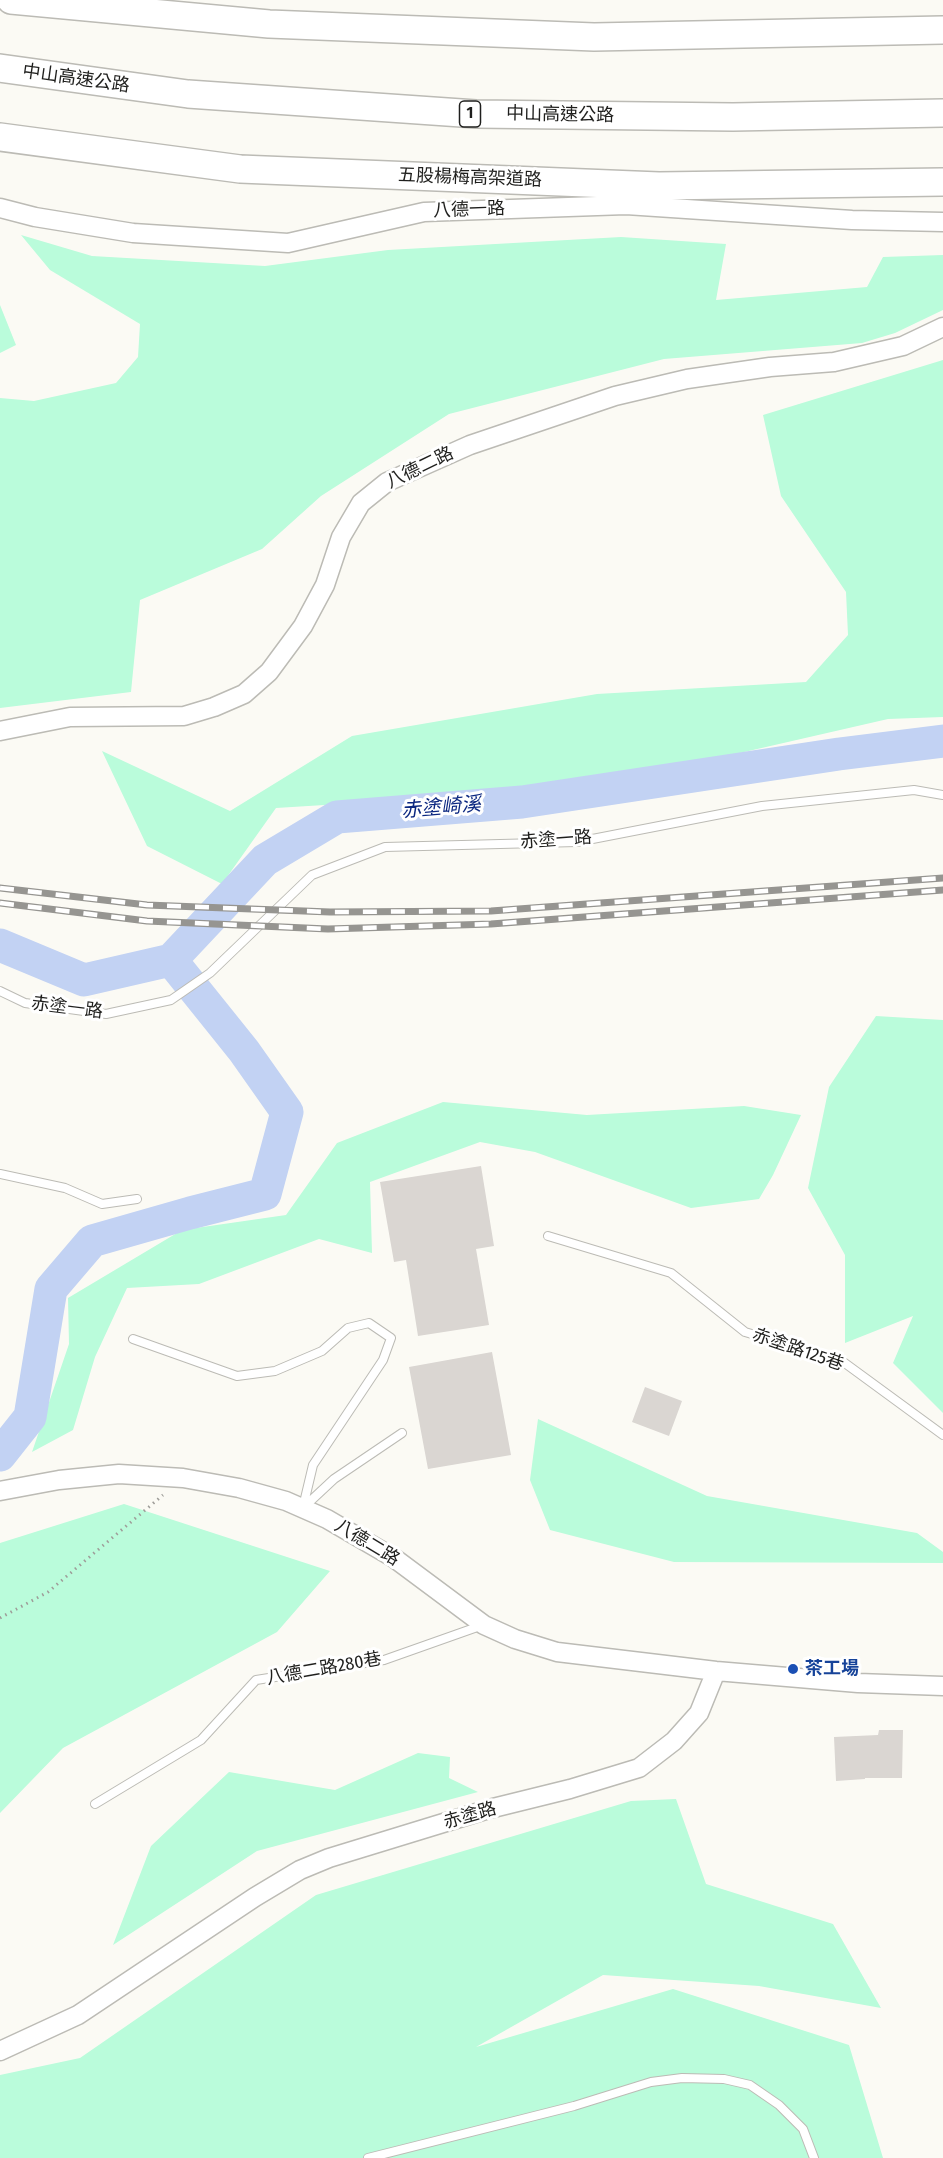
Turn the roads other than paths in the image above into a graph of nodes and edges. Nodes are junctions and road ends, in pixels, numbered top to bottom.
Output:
1 (11, 0) edge
2 (943, 30) edge
3 (0, 68) edge
4 (943, 113) edge
5 (0, 137) edge
6 (943, 182) edge
7 (0, 208) edge
8 (943, 222) edge
9 (943, 327) edge
10 (0, 731) edge
11 (943, 795) edge
12 (0, 991) edge
13 (0, 1174) edge
14 (137, 1199) dead end
15 (548, 1236) dead end
16 (133, 1339) dead end
17 (402, 1433) dead end
18 (943, 1435) edge
19 (0, 1491) edge
20 (303, 1508) junction
21 (484, 1624) junction
22 (716, 1671) junction
23 (943, 1686) edge
24 (95, 1804) dead end
25 (0, 2051) edge
26 (368, 2158) edge
27 (814, 2158) edge

1 - 2 highway
3 - 4 highway, 中山高速公路 / 1
5 - 6 highway, 五股楊梅高架道路
7 - 8 street, 八德一路
9 - 10 street, 八德二路
11 - 12 lane, 赤塗一路
13 - 14 lane
15 - 18 lane, 赤塗路125巷
16 - 20 lane
17 - 20 lane
19 - 20 street, 八德二路
20 - 21 street, 八德二路
21 - 22 street, 八德二路
21 - 24 lane, 八德二路280巷
22 - 23 street
22 - 25 street, 赤塗路
26 - 27 lane

